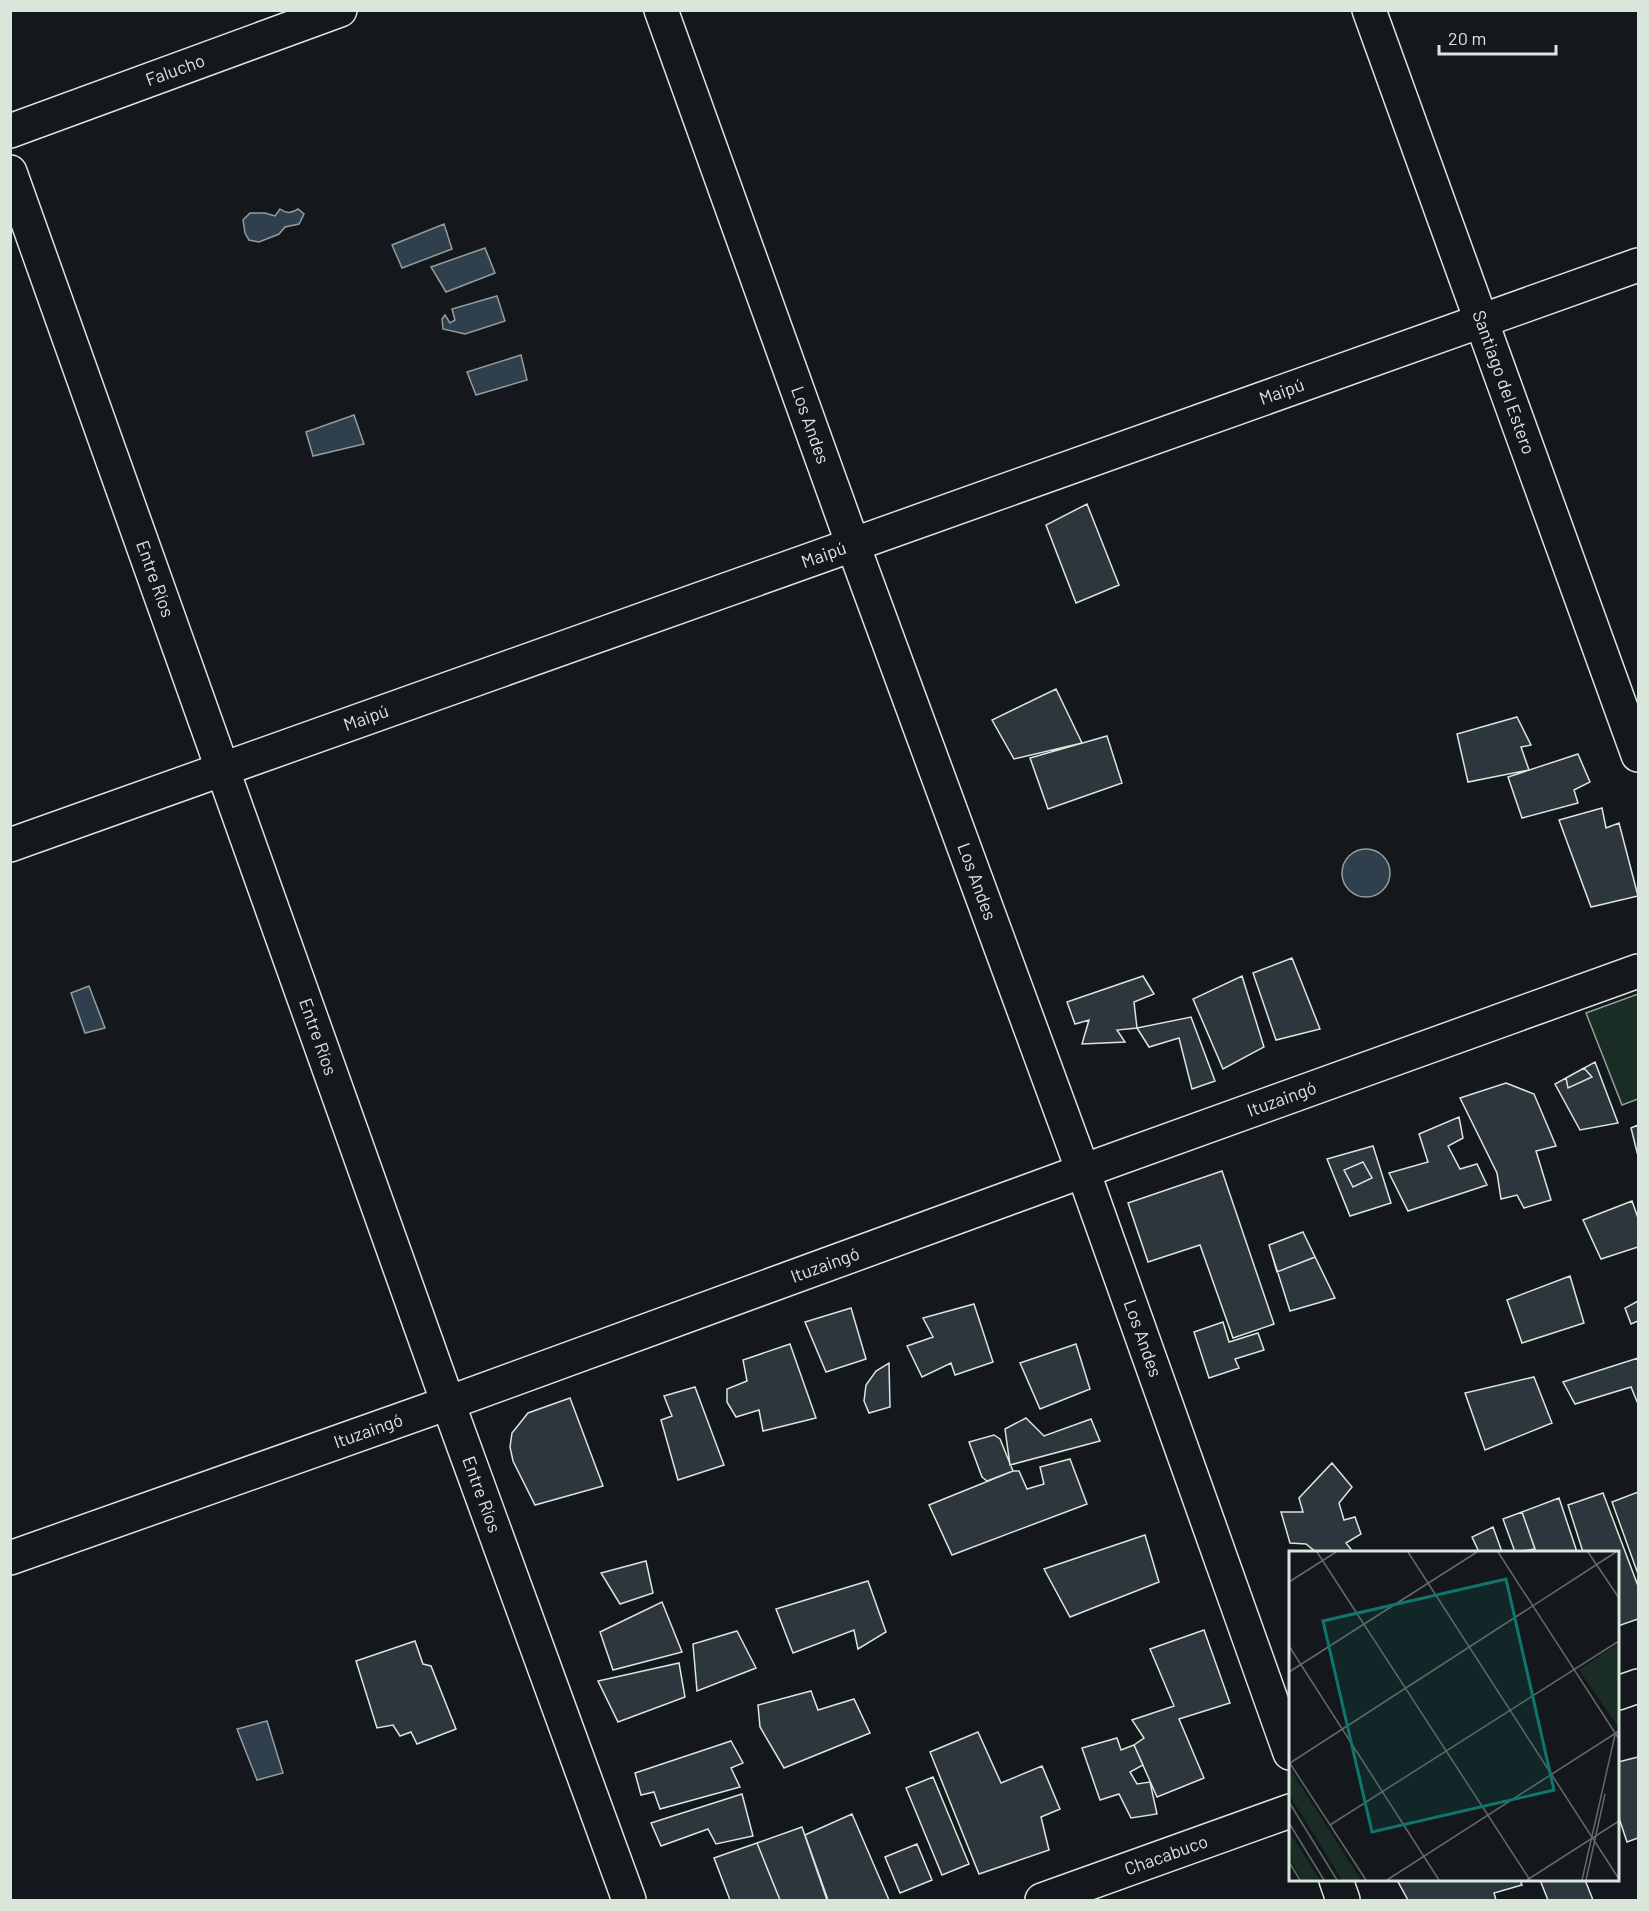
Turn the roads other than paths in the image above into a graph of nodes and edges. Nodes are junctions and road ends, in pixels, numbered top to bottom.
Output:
1 (340, 10) edge
2 (662, 10) edge
3 (1369, 10) edge
4 (10, 131) edge
5 (10, 172) edge
6 (1638, 265) edge
7 (1481, 321) junction
8 (853, 545) junction
9 (1638, 755) edge
10 (222, 771) junction
11 (10, 845) edge
12 (1638, 971) edge
13 (1083, 1171) junction
14 (448, 1403) junction
15 (10, 1558) edge
16 (1638, 1686) edge
17 (1619, 1692) edge
18 (1289, 1750) edge
19 (1289, 1811) edge
20 (1336, 1881) edge
21 (629, 1900) edge
22 (1042, 1900) edge
23 (1343, 1900) edge

1 - 4 street, Falucho
2 - 8 street, Los Andes
3 - 7 street, Santiago del Estero
5 - 10 street, Entre Ríos
6 - 7 street, Maipú
7 - 8 street, Maipú
7 - 9 street, Santiago del Estero
8 - 10 street, Maipú
8 - 13 street, Los Andes
10 - 11 street, Maipú
10 - 14 street, Entre Ríos
12 - 13 street, Ituzaingó
13 - 14 street, Ituzaingó
13 - 18 street, Los Andes
14 - 15 street, Ituzaingó
14 - 21 street, Entre Ríos
16 - 17 street
19 - 22 street, Chacabuco
20 - 23 street

